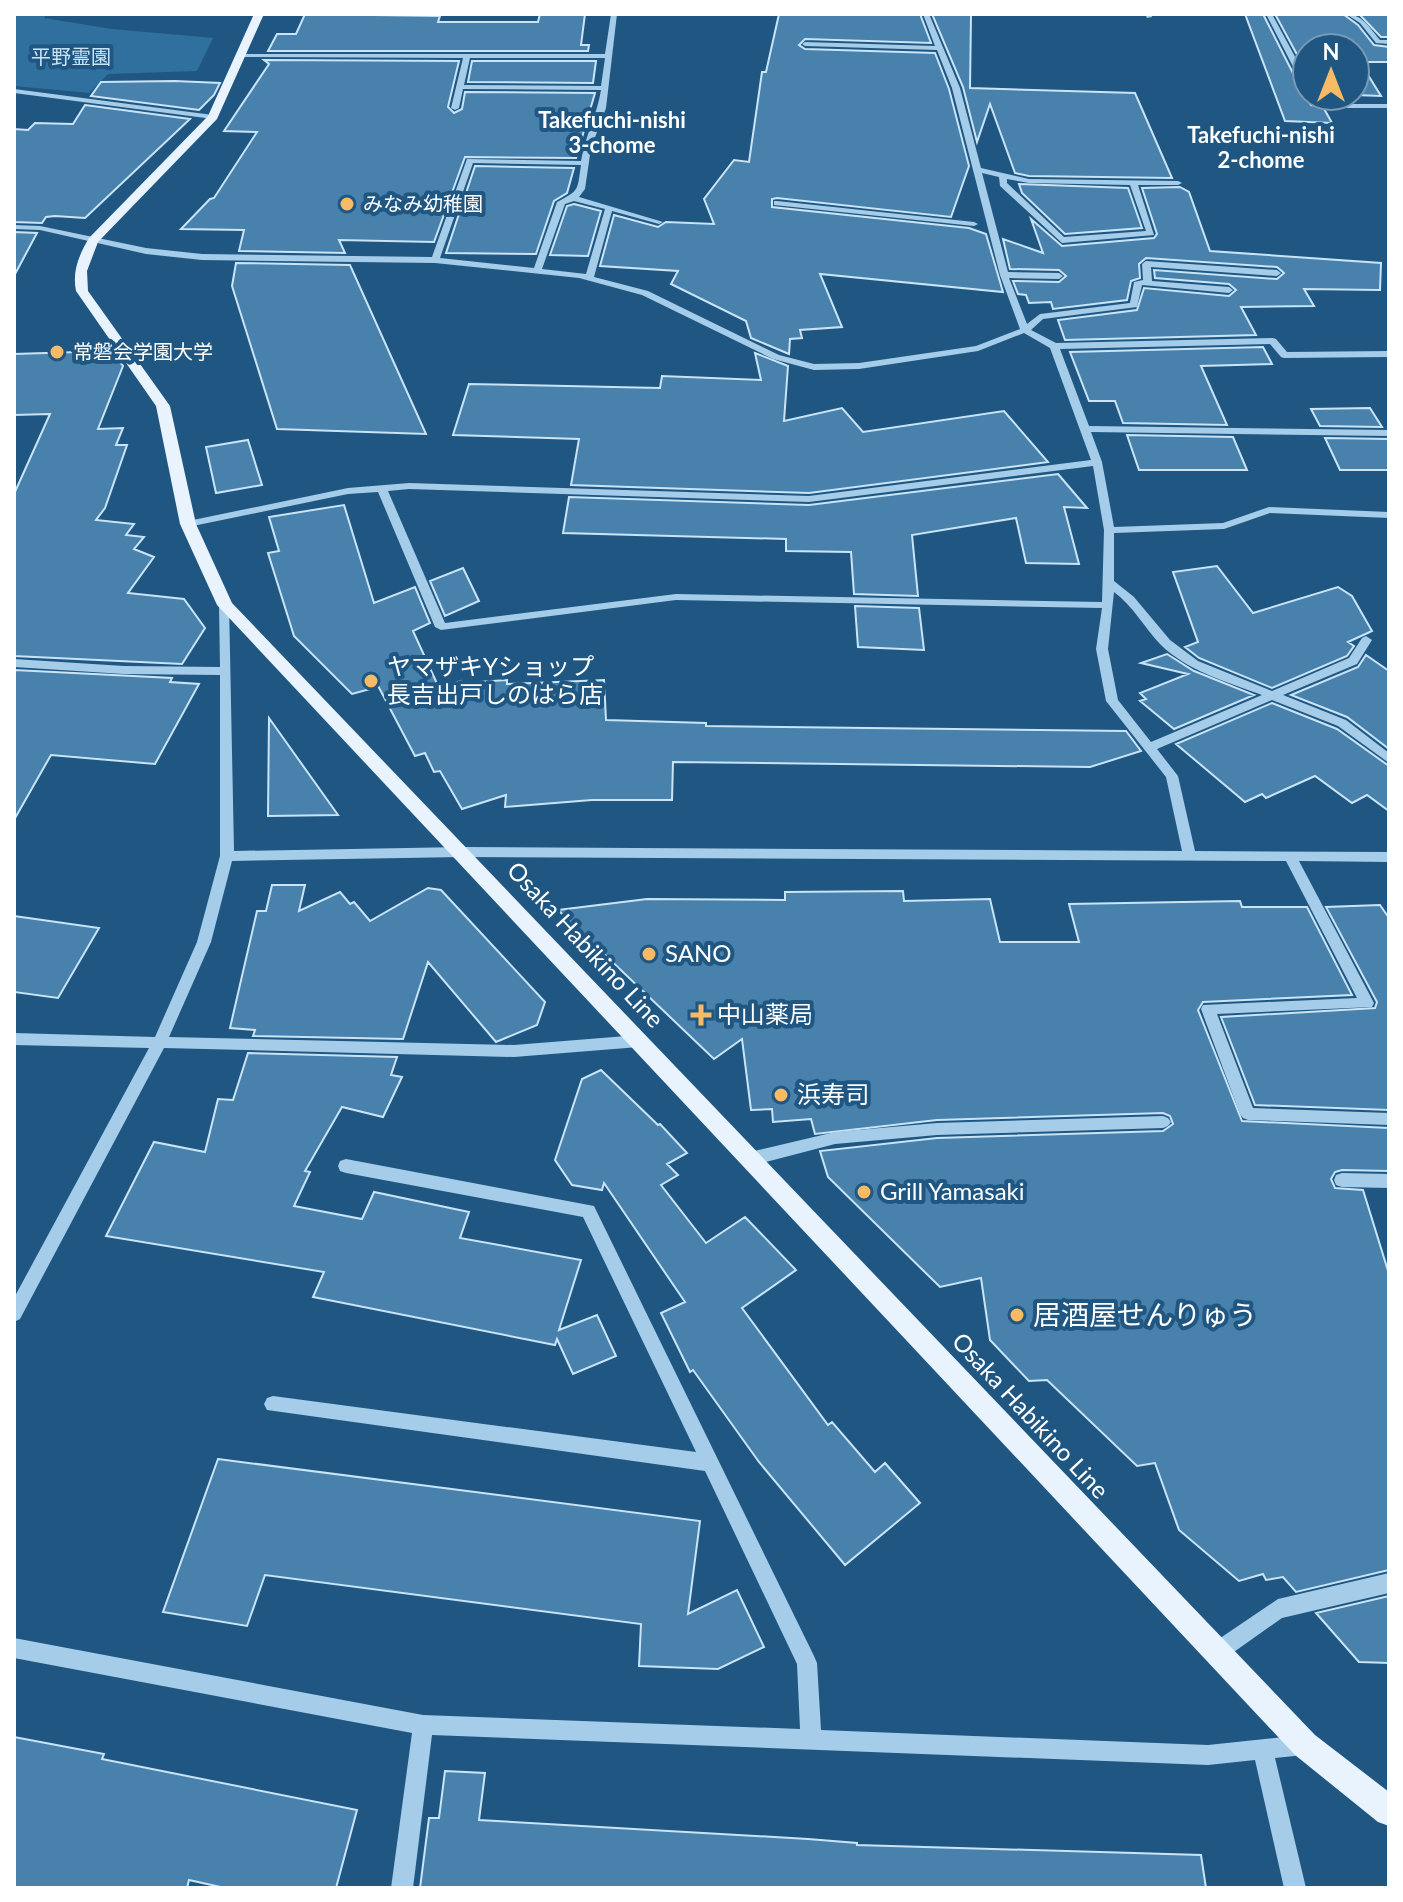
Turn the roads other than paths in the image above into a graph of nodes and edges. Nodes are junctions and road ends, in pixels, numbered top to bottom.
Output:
1 (259, 14) edge
2 (614, 14) edge
3 (926, 14) edge
4 (1269, 14) edge
5 (1349, 14) edge
6 (1389, 42) edge
7 (805, 44) dead end
8 (940, 48) junction
9 (240, 55) junction
10 (467, 55) junction
11 (608, 56) junction
12 (1291, 56) edge
13 (459, 87) junction
14 (605, 88) junction
15 (14, 91) edge
16 (455, 108) dead end
17 (213, 117) junction
18 (585, 163) junction
19 (977, 170) junction
20 (1003, 175) junction
21 (1133, 182) junction
22 (1178, 183) dead end
23 (574, 198) junction
24 (777, 203) dead end
25 (609, 208) junction
26 (659, 222) dead end
27 (974, 224) dead end
28 (14, 227) edge
29 (93, 241) junction
30 (435, 260) junction
31 (538, 269) junction
32 (1277, 273) dead end
33 (1004, 275) junction
34 (1059, 276) dead end
35 (590, 277) junction
36 (1148, 284) junction
37 (1229, 290) dead end
38 (1025, 330) junction
39 (1054, 346) junction
40 (1389, 354) edge
41 (1085, 429) junction
42 (1389, 433) edge
43 (1097, 462) junction
44 (382, 488) junction
45 (1389, 515) edge
46 (188, 524) junction
47 (1109, 530) junction
48 (1109, 583) junction
49 (225, 605) junction
50 (1108, 605) junction
51 (1366, 640) dead end
52 (14, 663) edge
53 (226, 671) junction
54 (1272, 695) junction
55 (1148, 748) junction
56 (1389, 759) edge
57 (462, 852) junction
58 (1189, 854) junction
59 (1289, 855) junction
60 (227, 856) junction
61 (1389, 857) edge
62 (14, 1039) edge
63 (639, 1041) junction
64 (159, 1044) junction
65 (1389, 1119) edge
66 (1163, 1122) dead end
67 (750, 1159) junction
68 (346, 1166) dead end
69 (1342, 1180) dead end
70 (1387, 1186) edge
71 (14, 1314) edge
72 (273, 1404) dead end
73 (711, 1463) junction
74 (1389, 1583) edge
75 (14, 1648) edge
76 (1217, 1652) junction
77 (423, 1725) junction
78 (811, 1739) junction
79 (1305, 1745) junction
80 (1263, 1751) junction
81 (1389, 1811) edge
82 (402, 1888) edge
83 (1295, 1888) edge

1 - 9 main road, Osaka Habikino Line
2 - 11 street
3 - 8 street
4 - 12 street
5 - 6 street
7 - 8 street
8 - 19 street
9 - 10 street
9 - 17 main road, Osaka Habikino Line
10 - 11 street
10 - 13 street
11 - 14 street
13 - 14 street
13 - 16 street
14 - 18 street
15 - 17 street
17 - 29 main road, Osaka Habikino Line
18 - 23 street
18 - 30 street
19 - 20 street
19 - 33 street
20 - 21 street
20 - 21 street
21 - 22 street
23 - 25 street
23 - 31 street
24 - 27 street
25 - 26 street
25 - 35 street
28 - 29 street
29 - 30 street
29 - 46 main road, Osaka Habikino Line
30 - 31 street
31 - 35 street
32 - 36 street
33 - 34 street
33 - 38 street
35 - 38 street
36 - 37 street
36 - 38 street
38 - 39 street
39 - 40 street
39 - 41 street
41 - 42 street
41 - 43 street
43 - 44 street
43 - 47 street
44 - 46 street
44 - 50 street
45 - 47 street
46 - 49 main road, Osaka Habikino Line
47 - 48 street
48 - 50 street
48 - 54 street
49 - 53 street
49 - 57 main road, Osaka Habikino Line
50 - 55 street
51 - 54 street
52 - 53 street
53 - 60 street
54 - 55 street
54 - 56 street
55 - 58 street
57 - 58 street
57 - 60 street
57 - 63 main road, Osaka Habikino Line
58 - 59 street
59 - 61 street
59 - 65 street
60 - 64 street
62 - 64 street
63 - 64 street
63 - 67 main road, Osaka Habikino Line
64 - 71 street
66 - 67 street
67 - 76 main road, Osaka Habikino Line
68 - 73 street
69 - 70 street
72 - 73 street
73 - 78 street
74 - 76 street
75 - 77 street
76 - 79 main road, Osaka Habikino Line
77 - 78 street
77 - 82 street
78 - 80 street
79 - 80 street
79 - 81 main road, Osaka Habikino Line
80 - 83 street

